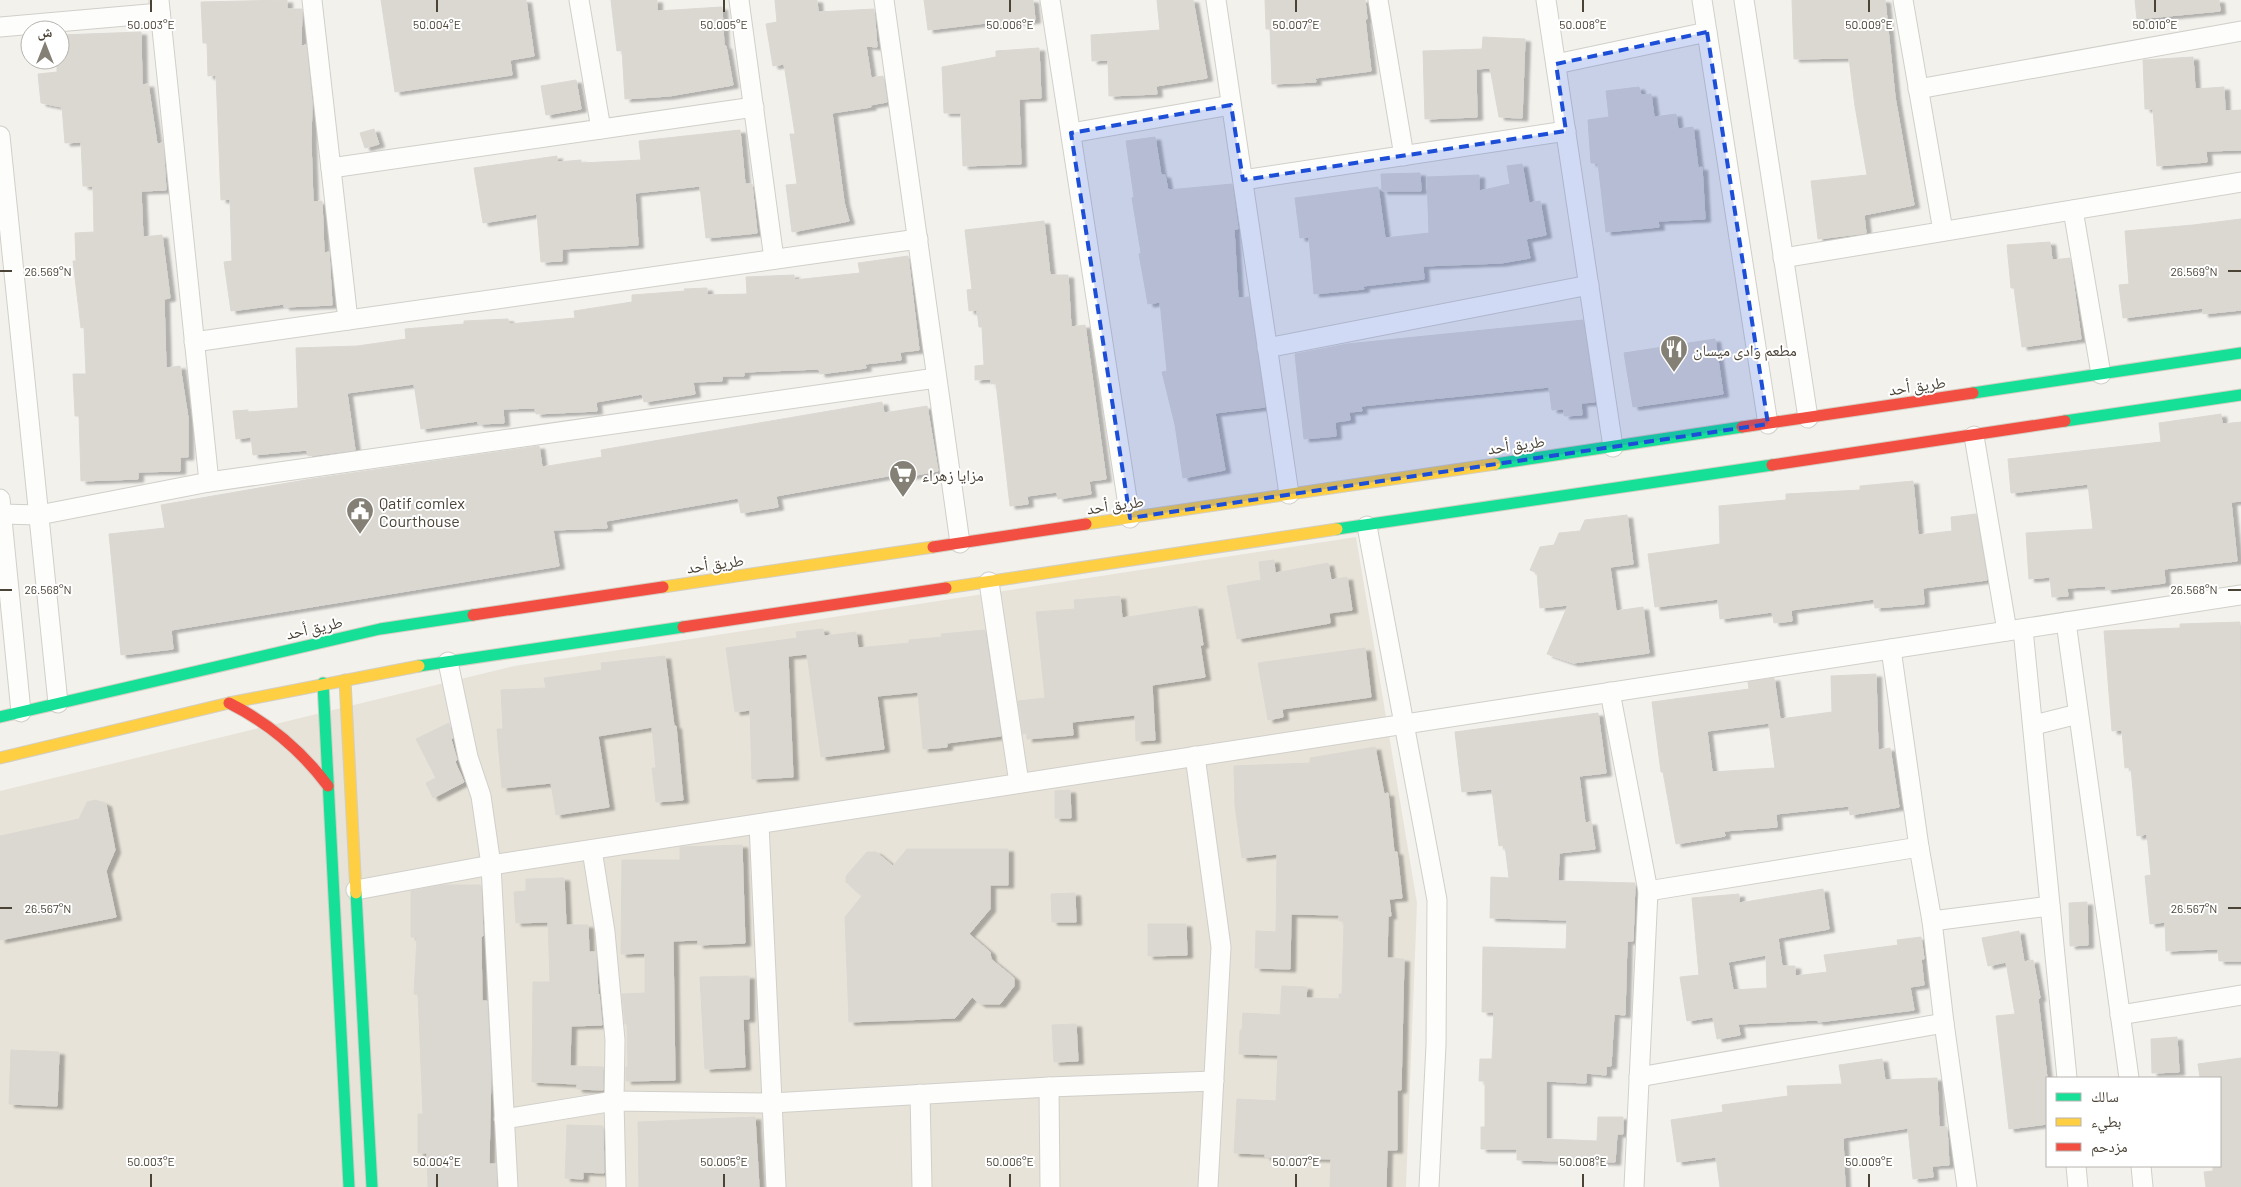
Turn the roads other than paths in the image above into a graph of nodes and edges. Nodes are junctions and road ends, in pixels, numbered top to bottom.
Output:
1 (312, 0) edge
2 (579, 0) edge
3 (739, 0) edge
4 (884, 0) edge
5 (1050, 0) edge
6 (1216, 0) edge
7 (1378, 0) edge
8 (1546, 0) edge
9 (1702, 0) edge
10 (1744, 0) edge
11 (1903, 0) edge
12 (160, 6) edge
13 (0, 27) edge
14 (2241, 31) edge
15 (1707, 32) junction
16 (1556, 64) junction
17 (1918, 89) junction
18 (1231, 104) junction
19 (754, 107) junction
20 (601, 129) junction
21 (1566, 131) junction
22 (1071, 133) junction
23 (0, 136) edge
24 (1404, 156) junction
25 (331, 168) junction
26 (1243, 180) junction
27 (2241, 182) edge
28 (2073, 210) junction
29 (1943, 231) junction
30 (918, 239) junction
31 (1783, 258) junction
32 (774, 259) junction
33 (1589, 285) junction
34 (348, 320) junction
35 (194, 342) junction
36 (1267, 348) junction
37 (2241, 354) edge
38 (2101, 374) junction
39 (936, 378) junction
40 (2241, 395) edge
41 (1808, 418) junction
42 (1768, 424) junction
43 (1974, 436) junction
44 (1613, 446) junction
45 (209, 482) junction
46 (1289, 494) junction
47 (1, 506) edge
48 (39, 515) junction
49 (1130, 518) junction
50 (1367, 526) junction
51 (960, 543) junction
52 (989, 582) junction
53 (2241, 595) edge
54 (2066, 622) junction
55 (2015, 630) junction
56 (1891, 649) junction
57 (448, 662) junction
58 (345, 680) junction
59 (322, 683) junction
60 (1610, 692) junction
61 (58, 703) junction
62 (229, 703) junction
63 (21, 712) junction
64 (2078, 714) junction
65 (0, 716) edge
66 (1404, 724) junction
67 (2034, 725) junction
68 (1195, 756) junction
69 (0, 758) edge
70 (1019, 784) junction
71 (328, 786) junction
72 (759, 824) junction
73 (1919, 847) junction
74 (592, 850) junction
75 (491, 865) junction
76 (356, 890) junction
77 (1648, 891) junction
78 (2050, 906) junction
79 (1932, 921) junction
80 (2241, 995) edge
81 (2120, 1015) junction
82 (1944, 1023) junction
83 (1640, 1077) junction
84 (2068, 1077) edge
85 (2129, 1077) edge
86 (1214, 1081) junction
87 (1049, 1087) junction
88 (920, 1094) junction
89 (614, 1101) junction
90 (772, 1103) junction
91 (504, 1119) junction
92 (2076, 1167) edge
93 (2141, 1167) edge
94 (349, 1187) edge
95 (372, 1187) edge
96 (508, 1187) edge
97 (616, 1187) edge
98 (776, 1187) edge
99 (922, 1187) edge
100 (1050, 1187) edge
101 (1208, 1187) edge
102 (1429, 1187) edge
103 (1634, 1187) edge
104 (1967, 1187) edge
105 (2078, 1187) edge
106 (2144, 1187) edge

1 - 25 street
2 - 20 street
3 - 19 street
4 - 30 street
5 - 22 street
6 - 18 street
7 - 24 street
8 - 16 street
9 - 15 street
10 - 31 street
11 - 17 street
12 - 13 street
12 - 35 street
14 - 17 street
15 - 16 street
15 - 42 street
16 - 21 street
17 - 29 street
18 - 22 street
18 - 26 street
19 - 20 street
19 - 32 street
20 - 25 street
21 - 24 street
21 - 33 street
22 - 49 street
23 - 48 street
24 - 26 street
25 - 34 street
26 - 36 street
27 - 28 street
28 - 29 street
28 - 38 street
29 - 31 street
30 - 32 street
30 - 39 street
31 - 41 street
32 - 34 street
33 - 36 street
33 - 44 street
34 - 35 street
35 - 45 street
36 - 46 street
37 - 38 main road, طريق أحد
38 - 41 main road, طريق أحد
39 - 45 street
39 - 51 street
40 - 43 main road
41 - 42 main road, طريق أحد
42 - 44 main road, طريق أحد
43 - 50 main road
43 - 55 street
44 - 46 main road, طريق أحد
45 - 48 street
46 - 49 main road, طريق أحد
47 - 48 street
47 - 63 street
48 - 61 street
49 - 51 main road, طريق أحد
50 - 52 main road
50 - 66 street
51 - 61 main road, طريق أحد
52 - 57 main road
52 - 70 street
53 - 54 street
54 - 55 street
54 - 64 street
55 - 56 street
55 - 67 street
56 - 60 street
56 - 73 street
57 - 58 main road
57 - 75 street
58 - 59 main road
58 - 76 main road
59 - 62 main road
59 - 71 main road
60 - 66 street
60 - 77 street
61 - 63 main road, طريق أحد
62 - 69 main road
62 - 71 main road
63 - 65 main road, طريق أحد
64 - 67 street
64 - 81 street
66 - 68 street
66 - 102 street
67 - 78 street
68 - 70 street
68 - 86 street
70 - 72 street
71 - 94 main road
72 - 74 street
72 - 90 street
73 - 77 street
73 - 79 street
74 - 75 street
74 - 89 street
75 - 76 street
75 - 91 street
76 - 95 main road
77 - 83 street
78 - 79 street
78 - 84 street
79 - 82 street
80 - 81 street
81 - 85 street
82 - 83 street
82 - 104 street
83 - 103 street
86 - 87 street
86 - 101 street
87 - 88 street
87 - 100 street
88 - 90 street
88 - 99 street
89 - 90 street
89 - 91 street
89 - 97 street
90 - 98 street
91 - 96 street
92 - 105 street
93 - 106 street

